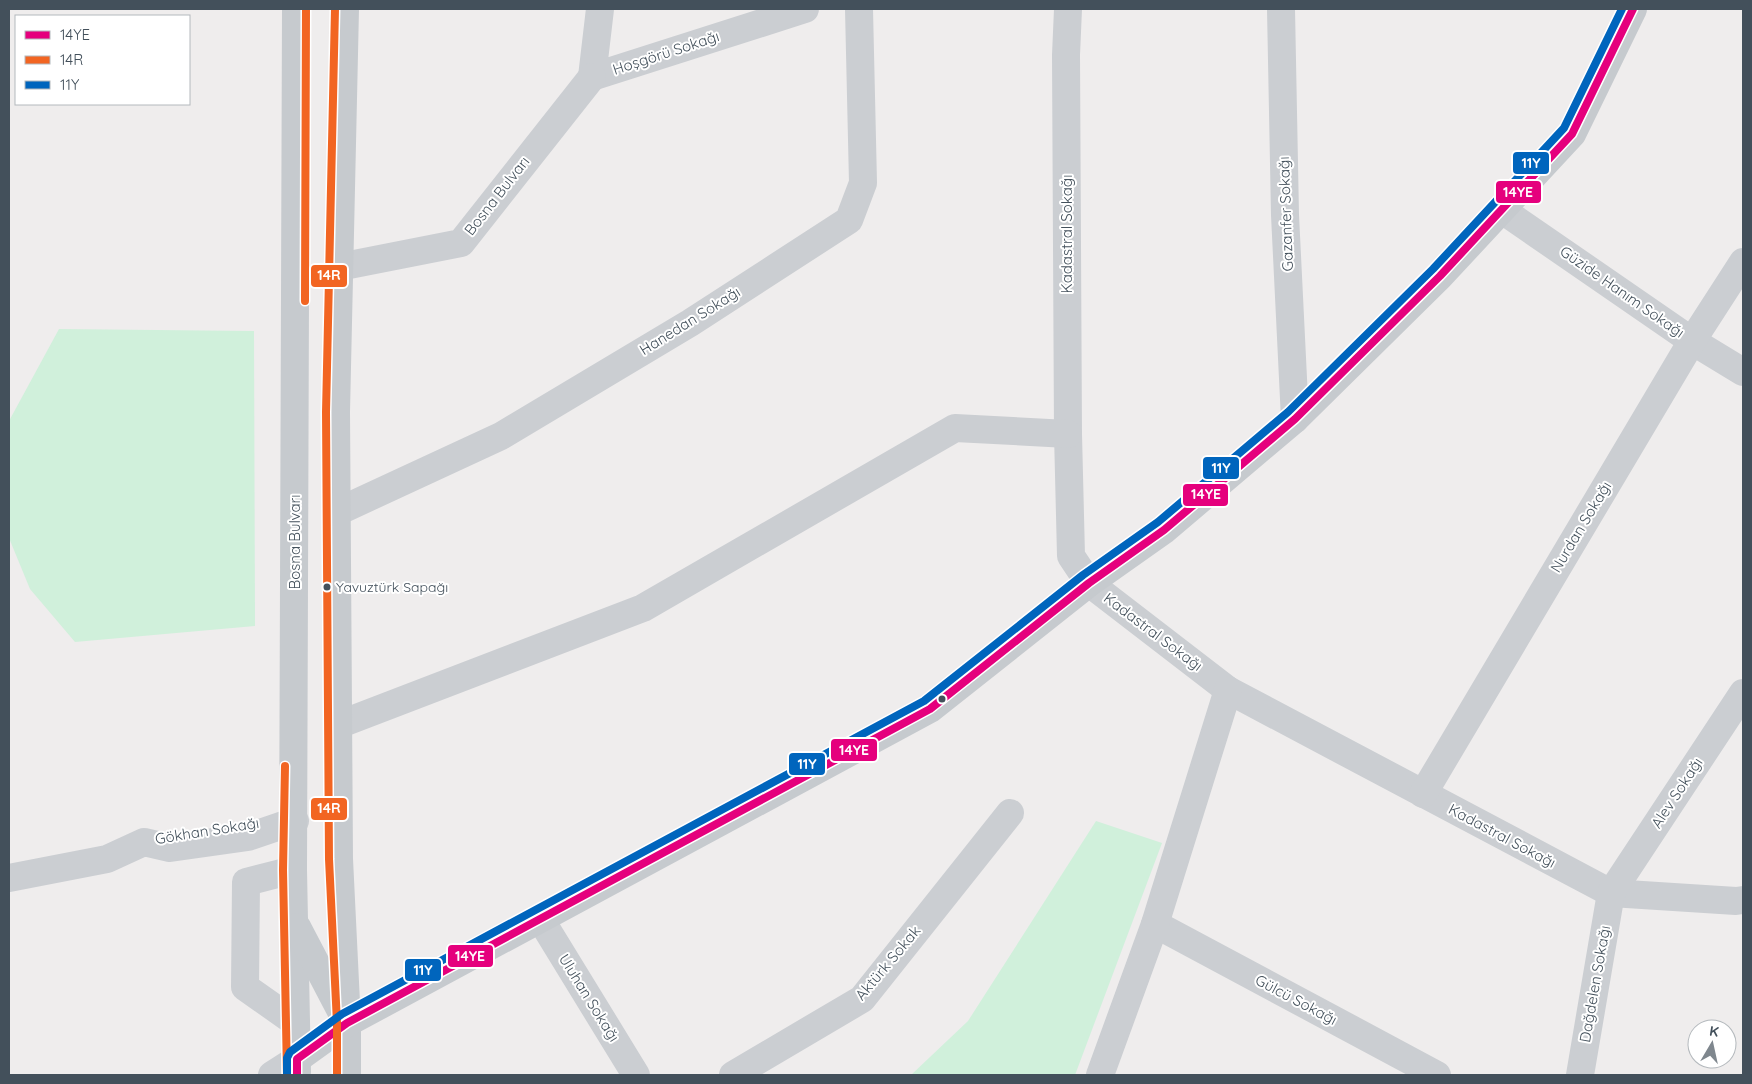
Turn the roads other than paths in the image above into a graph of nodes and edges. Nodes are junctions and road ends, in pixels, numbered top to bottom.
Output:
1 (296, 9) edge
2 (345, 9) edge
3 (600, 9) edge
4 (805, 9) edge
5 (859, 9) edge
6 (1068, 9) edge
7 (1281, 9) edge
8 (1633, 9) edge
9 (592, 77) junction
10 (1502, 210) junction
11 (1743, 262) edge
12 (339, 267) junction
13 (1692, 341) junction
14 (1743, 372) edge
15 (1295, 418) junction
16 (1068, 434) junction
17 (336, 512) junction
18 (1088, 584) junction
19 (1228, 690) junction
20 (1743, 693) edge
21 (338, 725) junction
22 (1423, 794) junction
23 (1010, 813) dead end
24 (295, 821) junction
25 (144, 842) junction
26 (9, 863) edge
27 (293, 870) junction
28 (9, 878) edge
29 (1611, 893) junction
30 (1743, 900) edge
31 (294, 920) junction
32 (541, 920) junction
33 (1155, 924) junction
34 (296, 1023) junction
35 (347, 1023) junction
36 (297, 1067) edge
37 (272, 1075) edge
38 (347, 1075) edge
39 (636, 1075) edge
40 (733, 1075) edge
41 (1100, 1075) edge
42 (1436, 1075) edge
43 (1580, 1075) edge

1 - 24 main road, Bosna Bulvarı
2 - 12 main road
3 - 9 street, Hoşgörü Sokağı
4 - 9 street, Hoşgörü Sokağı
5 - 17 street, Hanedan Sokağı
6 - 16 street, Kadastral Sokağı
7 - 15 street, Gazanfer Sokağı
8 - 10 main road
9 - 12 street, Bosna Bulvarı
10 - 13 street, Güzide Hanım Sokağı
10 - 15 main road
11 - 13 street, Nurdan Sokağı
12 - 17 main road
13 - 14 street, Güzide Hanım Sokağı
13 - 22 street, Nurdan Sokağı
15 - 18 main road
16 - 18 street, Kadastral Sokağı
16 - 21 street
17 - 21 main road
18 - 19 street, Kadastral Sokağı
18 - 32 main road
19 - 22 street, Kadastral Sokağı
19 - 33 street
20 - 29 street, Alev Sokağı
21 - 35 main road
22 - 29 street, Kadastral Sokağı
23 - 40 street, Aktürk Sokak
24 - 25 street, Gökhan Sokağı
24 - 27 main road, Bosna Bulvarı
25 - 26 street, Gökhan Sokağı
25 - 28 street, Gökhan Sokağı
27 - 31 main road, Bosna Bulvarı
27 - 34 street
29 - 30 street, Kadastral Sokağı
29 - 43 street, Dağdelen Sokağı
31 - 34 main road, Bosna Bulvarı
31 - 35 main road
32 - 35 main road
32 - 39 street, Uluhan Sokağı
33 - 41 street
33 - 42 street, Gülcü Sokağı
34 - 36 main road, Bosna Bulvarı
35 - 36 main road
35 - 38 main road
36 - 37 street

